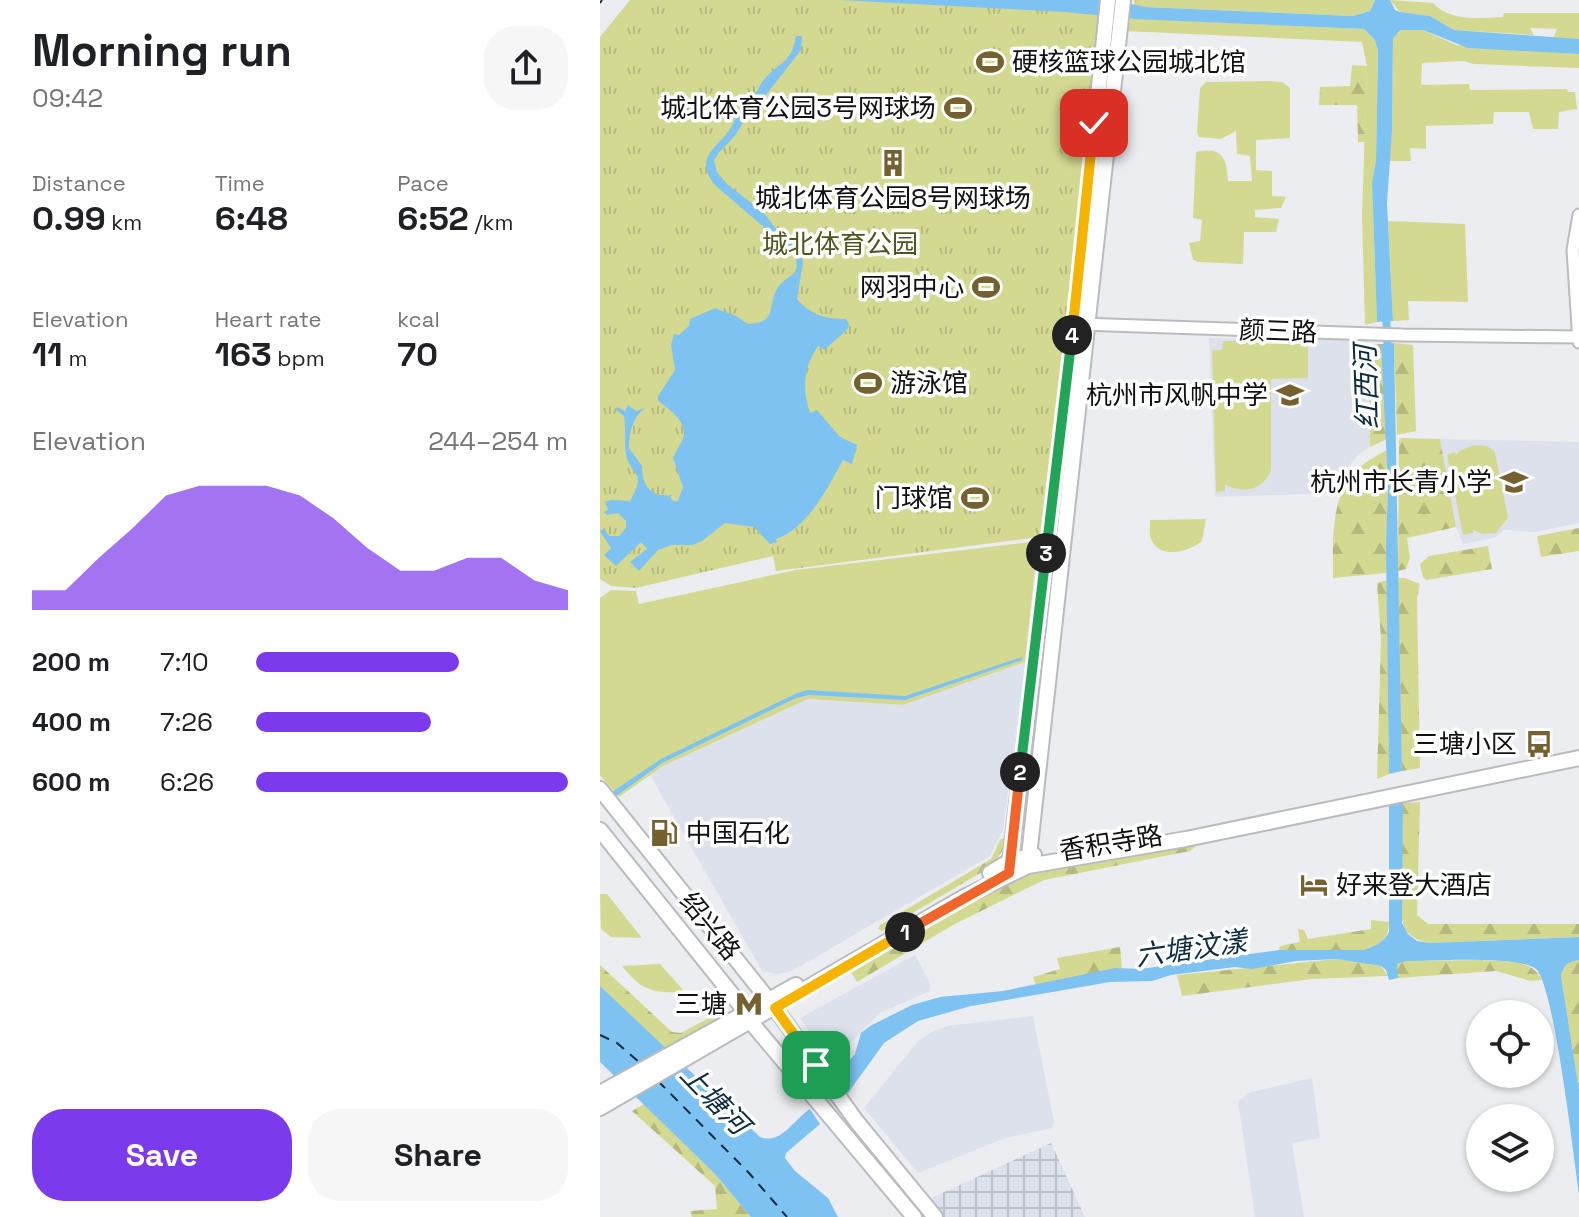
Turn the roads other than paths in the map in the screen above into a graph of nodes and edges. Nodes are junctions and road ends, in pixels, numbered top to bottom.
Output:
1 (1116, 1) edge
2 (1579, 215) edge
3 (1081, 324) junction
4 (1579, 337) edge
5 (1579, 344) edge
6 (1579, 750) edge
7 (1579, 758) edge
8 (600, 789) edge
9 (600, 830) edge
10 (1028, 861) junction
11 (1009, 867) junction
12 (772, 1004) junction
13 (748, 1016) junction
14 (696, 1047) junction
15 (600, 1093) edge
16 (600, 1108) edge
17 (914, 1217) edge
18 (935, 1217) edge

1 - 3 main road
1 - 3 main road
2 - 4 street
3 - 4 street, 颜三路
3 - 10 main road
3 - 11 main road
4 - 5 street
6 - 10 main road, 香积寺路
7 - 10 main road, 香积寺路
8 - 12 main road, 绍兴路
9 - 13 main road, 绍兴路
10 - 11 main road, 香积寺路
11 - 12 main road, 香积寺路
12 - 13 main road, 香积寺路
12 - 18 main road, 绍兴路
13 - 14 main road, 香积寺路
13 - 17 main road, 绍兴路
14 - 15 main road
14 - 16 main road

